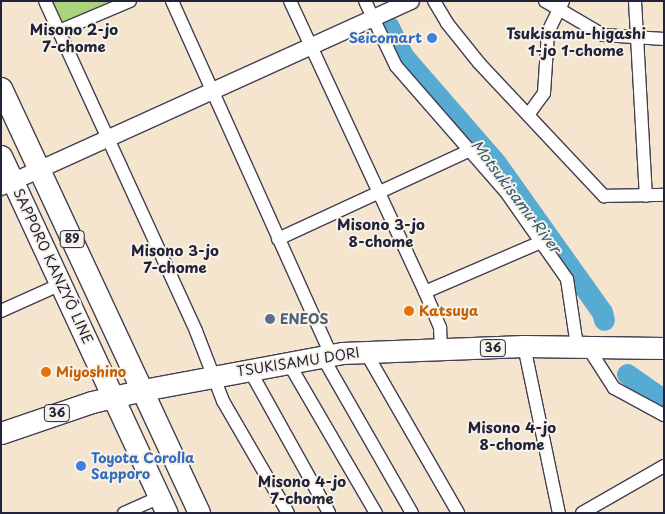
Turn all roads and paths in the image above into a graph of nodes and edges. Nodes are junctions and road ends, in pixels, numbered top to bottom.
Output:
1 (45, 1) edge
2 (130, 1) edge
3 (172, 1) edge
4 (290, 1) edge
5 (365, 1) edge
6 (411, 1) edge
7 (434, 1) edge
8 (545, 1) edge
9 (635, 1) edge
10 (561, 5) edge
11 (372, 19) junction
12 (59, 31) junction
13 (638, 39) junction
14 (664, 39) edge
15 (312, 47) junction
16 (1, 88) edge
17 (211, 92) junction
18 (528, 115) junction
19 (108, 139) junction
20 (471, 150) junction
21 (1, 156) edge
22 (40, 170) junction
23 (8, 184) edge
24 (381, 193) junction
25 (664, 195) edge
26 (646, 196) junction
27 (278, 239) junction
28 (541, 242) junction
29 (61, 284) junction
30 (425, 292) junction
31 (1, 311) edge
32 (524, 346) junction
33 (582, 346) junction
34 (664, 348) edge
35 (441, 350) junction
36 (365, 351) junction
37 (326, 356) junction
38 (288, 362) junction
39 (249, 370) junction
40 (213, 376) junction
41 (143, 390) junction
42 (114, 397) junction
43 (664, 415) edge
44 (1, 433) edge
45 (664, 466) edge
46 (164, 505) edge
47 (124, 513) edge
48 (199, 513) edge
49 (288, 513) edge
50 (329, 513) edge
51 (376, 513) edge
52 (412, 513) edge
53 (458, 513) edge
54 (559, 513) edge
55 (582, 513) edge

1 - 12 street
2 - 12 street
3 - 17 street
4 - 15 street
5 - 11 street
6 - 11 street
7 - 18 street
8 - 10 street
9 - 13 street
10 - 13 street
10 - 18 street
11 - 15 street
11 - 20 street
12 - 19 street
13 - 14 street
13 - 26 street
15 - 17 street
15 - 24 street
16 - 22 main road, SAPPORO KANZYŌ LINE / 89
17 - 19 street
17 - 27 street
18 - 26 street
19 - 22 street
19 - 40 street
20 - 24 street
20 - 28 street
21 - 23 main road, SAPPORO KANZYŌ LINE / 89
22 - 23 street
22 - 41 main road, SAPPORO KANZYŌ LINE / 89
23 - 29 main road, SAPPORO KANZYŌ LINE / 89
24 - 27 street
24 - 30 street
25 - 26 street
27 - 37 street
28 - 30 street
28 - 33 street
29 - 31 street
29 - 42 main road, SAPPORO KANZYŌ LINE / 89
30 - 35 street
32 - 33 main road, TSUKISAMU DORI / 36
32 - 35 main road, TSUKISAMU DORI / 36
32 - 54 street
33 - 34 main road, TSUKISAMU DORI / 36
33 - 43 street
35 - 36 main road, TSUKISAMU DORI / 36
36 - 37 main road, TSUKISAMU DORI / 36
36 - 53 street
37 - 38 main road, TSUKISAMU DORI / 36
37 - 52 street
38 - 39 main road, TSUKISAMU DORI / 36
38 - 51 street
39 - 40 main road, TSUKISAMU DORI / 36
39 - 50 street
40 - 41 main road, TSUKISAMU DORI / 36
40 - 49 street
41 - 42 main road, TSUKISAMU DORI / 36
41 - 48 main road, SAPPORO KANZYŌ LINE / 89
42 - 44 main road, TSUKISAMU DORI / 36
42 - 46 main road, SAPPORO KANZYŌ LINE / 89
45 - 55 street
46 - 47 street

